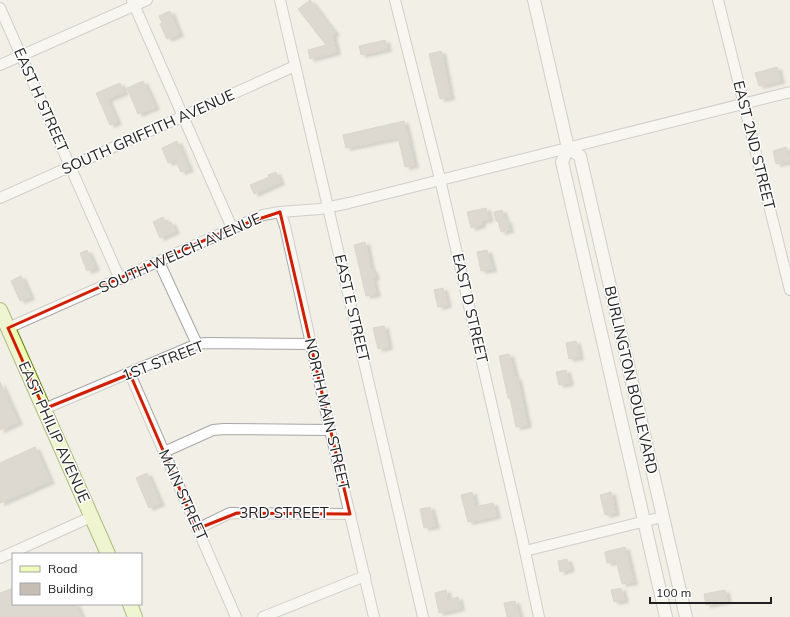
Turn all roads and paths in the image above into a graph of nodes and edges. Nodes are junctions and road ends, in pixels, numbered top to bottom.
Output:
1 (147, 0) edge
2 (280, 0) edge
3 (395, 0) edge
4 (534, 0) edge
5 (718, 0) edge
6 (133, 3) edge
7 (0, 8) edge
8 (21, 56) junction
9 (0, 65) edge
10 (295, 66) junction
11 (790, 92) edge
12 (744, 104) junction
13 (183, 117) junction
14 (568, 148) junction
15 (70, 167) junction
16 (440, 180) junction
17 (0, 198) edge
18 (328, 207) junction
19 (280, 212) junction
20 (232, 228) junction
21 (159, 262) junction
22 (120, 279) junction
23 (790, 290) edge
24 (0, 310) edge
25 (8, 328) junction
26 (197, 344) junction
27 (311, 344) junction
28 (130, 374) junction
29 (44, 409) junction
30 (330, 430) junction
31 (164, 452) junction
32 (350, 514) junction
33 (91, 517) junction
34 (662, 517) junction
35 (644, 521) junction
36 (197, 529) junction
37 (525, 551) junction
38 (108, 553) edge
39 (0, 558) edge
40 (365, 576) junction
41 (130, 605) edge
42 (135, 617) edge
43 (236, 617) edge
44 (263, 617) edge
45 (374, 617) edge
46 (423, 617) edge
47 (539, 617) edge
48 (666, 617) edge
49 (686, 617) edge

1 - 6 street
2 - 10 street, EAST E STREET
3 - 16 street, EAST D STREET
4 - 14 street, BURLINGTON BOULEVARD
5 - 12 street, EAST 2ND STREET
6 - 8 street
6 - 13 street
7 - 8 street, EAST H STREET
8 - 9 street
8 - 15 street, EAST H STREET
10 - 13 street, SOUTH GRIFFITH AVENUE
10 - 18 street, EAST E STREET
11 - 12 street, SOUTH WELCH AVENUE
12 - 14 street, SOUTH WELCH AVENUE
12 - 23 street, EAST 2ND STREET
13 - 15 street, SOUTH GRIFFITH AVENUE
13 - 20 street
14 - 16 street, SOUTH WELCH AVENUE
14 - 34 street, BURLINGTON BOULEVARD
14 - 35 street, BURLINGTON BOULEVARD
15 - 17 street, SOUTH GRIFFITH AVENUE
15 - 22 street, EAST H STREET
16 - 18 street, SOUTH WELCH AVENUE
16 - 37 street, EAST D STREET
18 - 19 street, SOUTH WELCH AVENUE
18 - 46 street, EAST E STREET
19 - 20 street, SOUTH WELCH AVENUE
19 - 27 street, NORTH MAIN STREET
20 - 21 street, SOUTH WELCH AVENUE
21 - 22 street, SOUTH WELCH AVENUE
21 - 26 street
22 - 25 street, SOUTH WELCH AVENUE
24 - 25 main road, EAST PHILIP AVENUE
25 - 29 main road, EAST PHILIP AVENUE
26 - 27 street, 1ST STREET
26 - 28 street, 1ST STREET
27 - 30 street, NORTH MAIN STREET
28 - 29 street, 1ST STREET
28 - 31 street, MAIN STREET
29 - 33 main road, EAST PHILIP AVENUE
30 - 31 street
30 - 32 street, NORTH MAIN STREET
31 - 36 street, MAIN STREET
32 - 36 street, 3RD STREET
32 - 40 street, NORTH MAIN STREET
33 - 38 main road, EAST PHILIP AVENUE
33 - 39 street
34 - 35 street
34 - 49 street, BURLINGTON BOULEVARD
35 - 37 street
35 - 48 street, BURLINGTON BOULEVARD
36 - 43 street, MAIN STREET
37 - 47 street, EAST D STREET
40 - 44 street
40 - 45 street, NORTH MAIN STREET
41 - 42 main road

